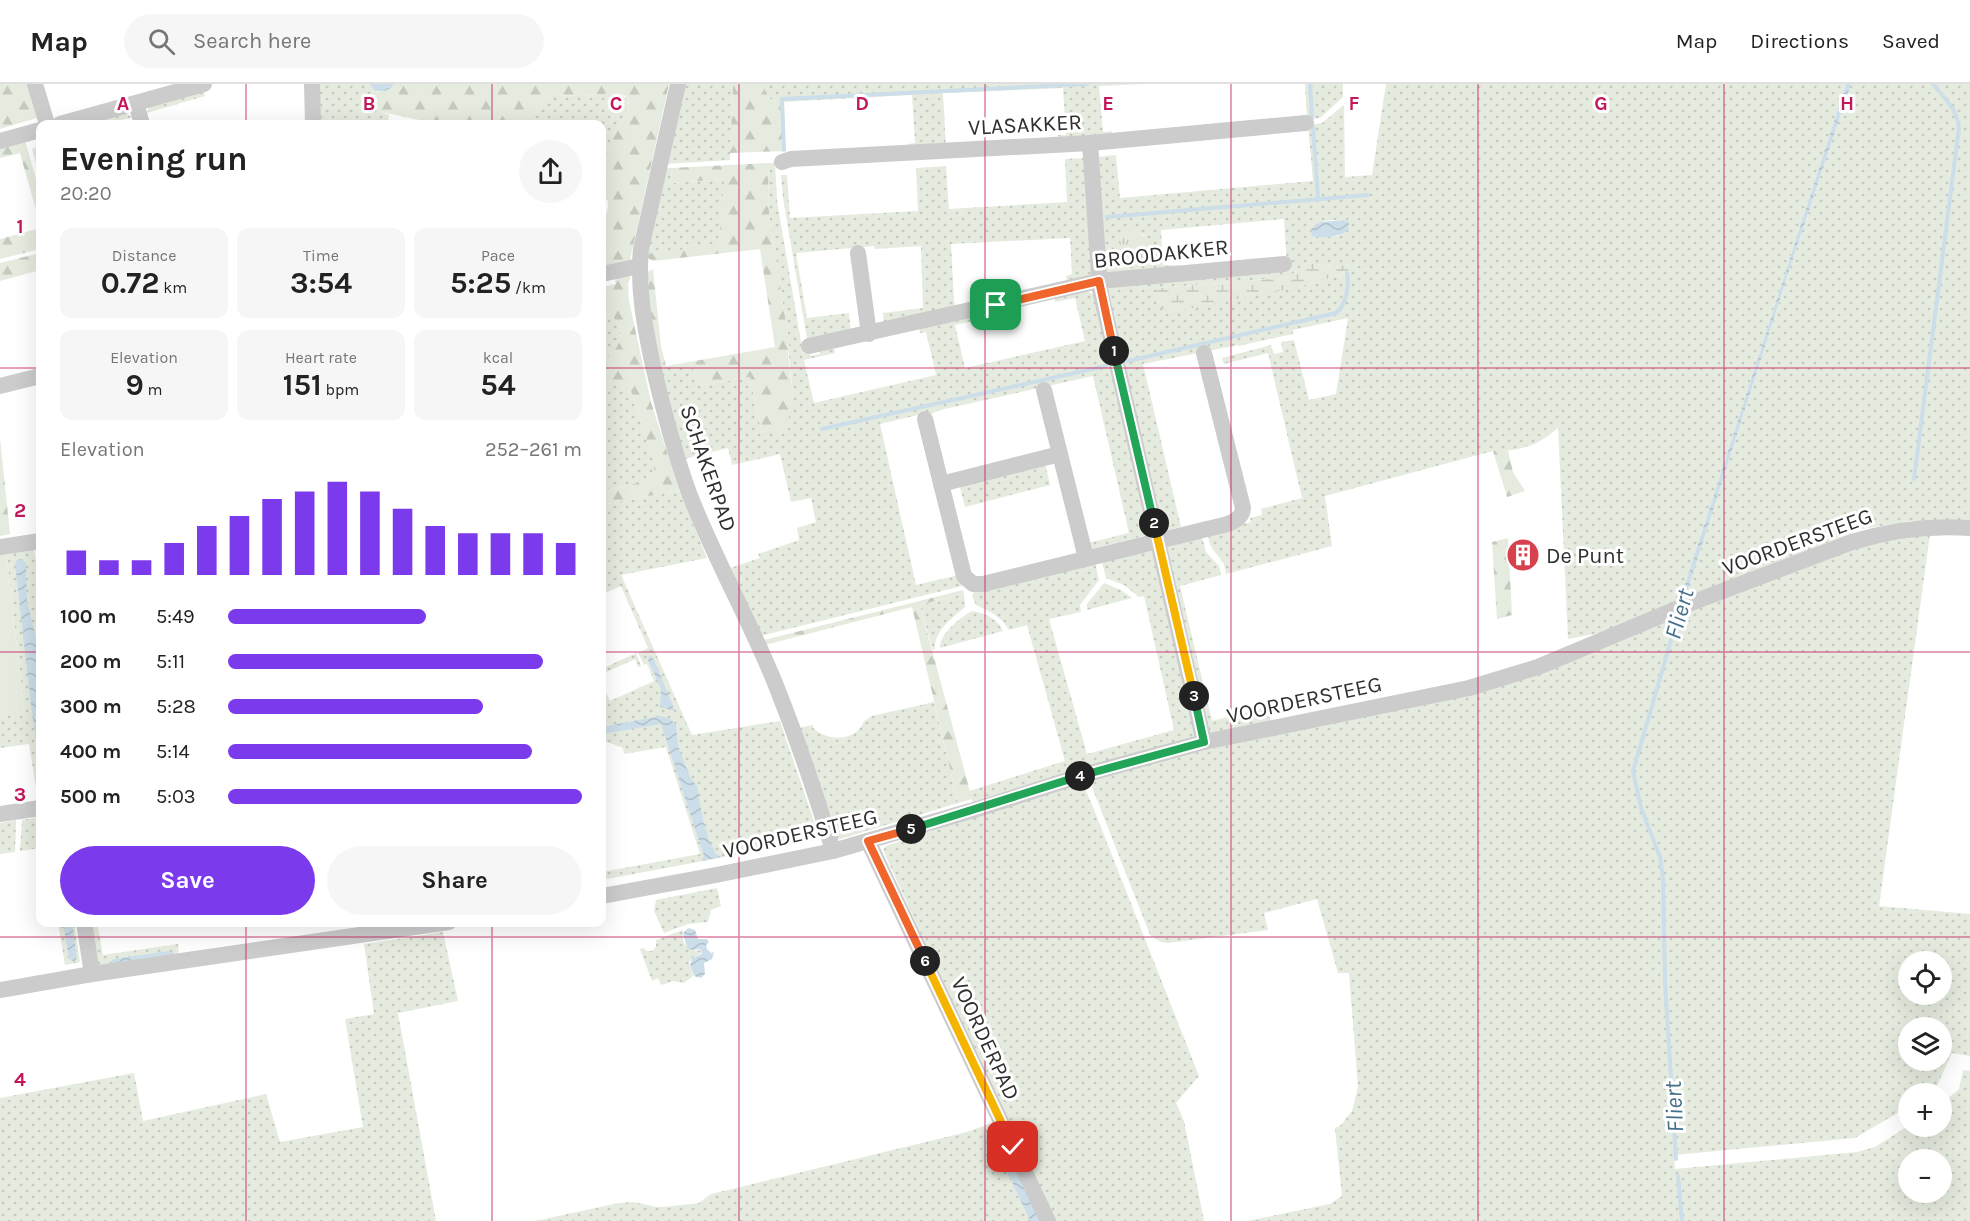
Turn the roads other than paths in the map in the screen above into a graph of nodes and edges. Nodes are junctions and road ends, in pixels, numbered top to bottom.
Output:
1 (35, 84) edge
2 (204, 84) edge
3 (312, 84) edge
4 (678, 84) edge
5 (136, 103) junction
6 (46, 120) edge
7 (74, 120) edge
8 (141, 120) edge
9 (313, 120) edge
10 (1306, 123) dead end
11 (36, 131) edge
12 (0, 141) edge
13 (1090, 143) junction
14 (782, 162) dead end
15 (858, 253) dead end
16 (1284, 264) dead end
17 (639, 266) junction
18 (606, 273) edge
19 (1099, 281) junction
20 (869, 334) junction
21 (809, 346) dead end
22 (1204, 353) dead end
23 (36, 377) edge
24 (0, 386) edge
25 (1044, 390) dead end
26 (925, 419) dead end
27 (1060, 454) junction
28 (941, 484) junction
29 (1970, 528) edge
30 (1158, 540) junction
31 (36, 542) edge
32 (0, 547) edge
33 (1086, 558) junction
34 (1204, 742) junction
35 (36, 809) edge
36 (0, 814) edge
37 (868, 841) junction
38 (833, 850) junction
39 (606, 895) edge
40 (85, 927) edge
41 (415, 927) edge
42 (92, 974) junction
43 (0, 990) edge
44 (1048, 1221) edge

1 - 6 street
2 - 5 street
3 - 9 street
4 - 17 street, SCHAKERPAD
5 - 7 street
5 - 8 street
10 - 13 street, VLASAKKER
11 - 12 street
13 - 14 street, VLASAKKER
13 - 19 street
15 - 20 street
16 - 19 street, BROODAKKER
17 - 18 street
17 - 38 street, SCHAKERPAD
19 - 20 street, BROODAKKER
19 - 30 street
20 - 21 street, BROODAKKER
22 - 30 street
23 - 24 street
25 - 27 street
26 - 28 street
27 - 28 street
27 - 33 street
28 - 33 street
29 - 34 street, VOORDERSTEEG
30 - 33 street
30 - 34 street
31 - 32 street
34 - 37 street, VOORDERSTEEG
35 - 36 street
37 - 38 street, VOORDERSTEEG
37 - 44 street, VOORDERPAD
38 - 39 street, VOORDERSTEEG
40 - 42 street
41 - 42 street
42 - 43 street

